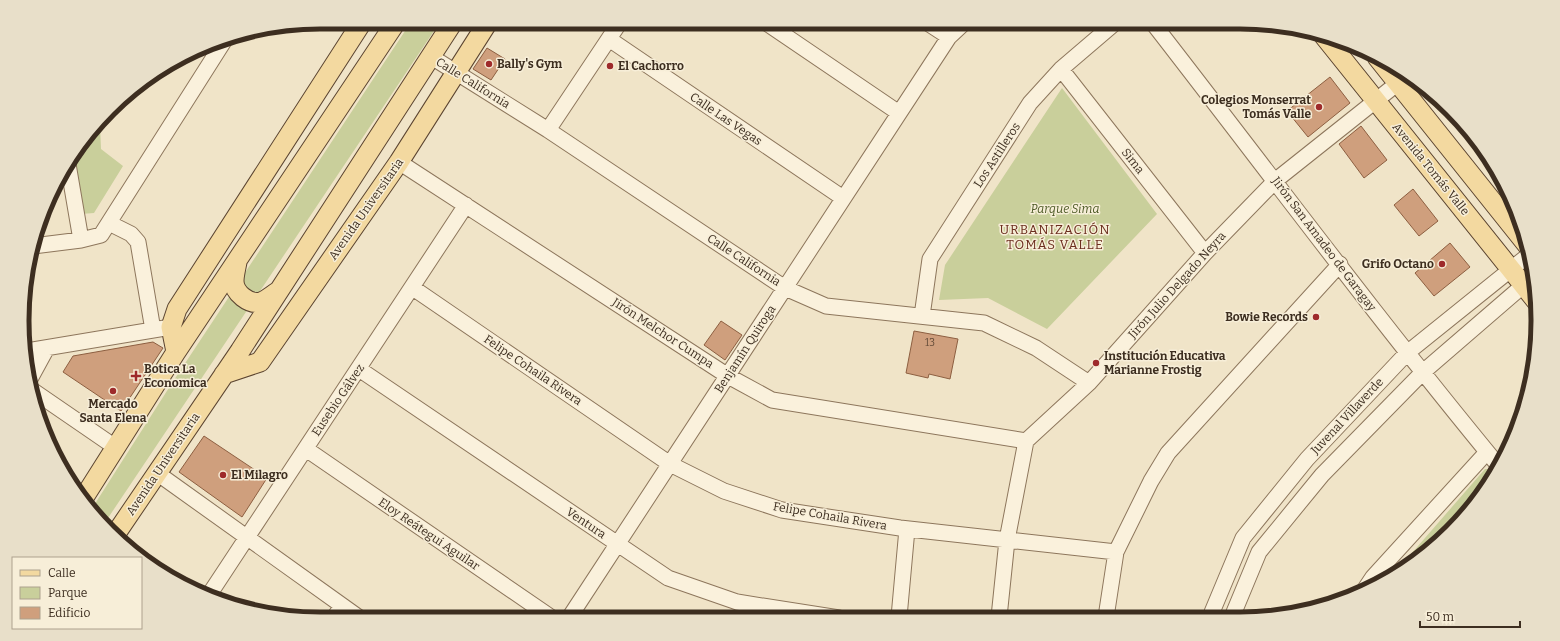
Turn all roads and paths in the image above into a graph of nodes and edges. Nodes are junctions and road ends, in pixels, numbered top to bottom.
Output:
1 (357, 29) edge
2 (391, 29) edge
3 (448, 29) edge
4 (484, 29) edge
5 (615, 29) edge
6 (775, 29) edge
7 (937, 29) edge
8 (958, 29) edge
9 (1108, 29) edge
10 (1157, 29) edge
11 (949, 37) junction
12 (609, 38) junction
13 (1330, 43) edge
14 (221, 46) edge
15 (430, 56) junction
16 (1061, 69) junction
17 (1387, 69) edge
18 (456, 73) junction
19 (1398, 83) junction
20 (1376, 100) junction
21 (899, 113) junction
22 (548, 130) junction
23 (1460, 161) junction
24 (399, 162) junction
25 (70, 172) edge
26 (1276, 180) junction
27 (843, 198) junction
28 (466, 205) junction
29 (1460, 205) junction
30 (109, 223) junction
31 (1518, 233) edge
32 (82, 240) junction
33 (39, 245) edge
34 (1205, 253) junction
35 (1524, 259) edge
36 (237, 261) junction
37 (1340, 264) junction
38 (1511, 269) junction
39 (1529, 281) edge
40 (413, 288) junction
41 (785, 288) junction
42 (277, 292) junction
43 (922, 316) junction
44 (171, 327) junction
45 (153, 330) junction
46 (47, 348) junction
47 (31, 350) edge
48 (176, 352) junction
49 (1407, 353) junction
50 (359, 369) junction
51 (34, 372) edge
52 (1423, 372) junction
53 (224, 374) junction
54 (728, 376) junction
55 (1089, 383) junction
56 (39, 395) edge
57 (1026, 441) junction
58 (115, 447) junction
59 (306, 449) junction
60 (1487, 452) junction
61 (1494, 461) edge
62 (670, 464) junction
63 (157, 473) junction
64 (86, 494) edge
65 (907, 529) junction
66 (118, 531) edge
67 (248, 536) junction
68 (1007, 540) junction
69 (618, 544) junction
70 (1116, 552) junction
71 (1371, 581) edge
72 (212, 591) edge
73 (342, 606) junction
74 (338, 612) edge
75 (351, 612) edge
76 (543, 612) edge
77 (573, 612) edge
78 (805, 612) edge
79 (899, 612) edge
80 (1000, 612) edge
81 (1107, 612) edge
82 (1212, 612) edge
83 (1234, 612) edge

1 - 44 main road
2 - 36 main road
3 - 15 main road, Avenida Universitaria
4 - 18 main road, Avenida Universitaria
5 - 12 street
6 - 21 street
7 - 11 street
8 - 11 street, Benjamín Quiroga
9 - 16 street, Los Astilleros
10 - 26 street, Jirón San Amadeo de Garagay
11 - 21 street, Benjamín Quiroga
12 - 22 street
12 - 27 street, Calle Las Vegas
13 - 20 main road, Avenida Tomás Valle
14 - 30 street
15 - 18 street, Calle California
15 - 42 main road, Avenida Universitaria
16 - 34 street, Sima
16 - 43 street, Los Astilleros
17 - 19 main road
18 - 22 street, Calle California
18 - 24 main road, Avenida Universitaria
19 - 20 street, Jirón Julio Delgado Neyra
19 - 23 main road
20 - 26 street, Jirón Julio Delgado Neyra
20 - 29 main road, Avenida Tomás Valle
21 - 27 street, Benjamín Quiroga
22 - 41 street, Calle California
23 - 29 main road
23 - 31 main road
24 - 28 street, Jirón Melchor Cumpa
24 - 53 main road, Avenida Universitaria
25 - 32 street
26 - 34 street, Jirón Julio Delgado Neyra
26 - 37 street, Jirón San Amadeo de Garagay
27 - 41 street, Benjamín Quiroga
28 - 40 street, Eusebio Gálvez
28 - 54 street, Jirón Melchor Cumpa
29 - 38 main road, Avenida Tomás Valle
30 - 32 street
30 - 45 street
32 - 33 street
34 - 55 street, Jirón Julio Delgado Neyra
35 - 38 street, Juvenal Villaverde
36 - 42 main road
36 - 48 main road
37 - 49 street, Jirón San Amadeo de Garagay
37 - 70 street
38 - 39 main road, Avenida Tomás Valle
38 - 49 street, Juvenal Villaverde
39 - 52 street, Juvenal Villaverde
40 - 50 street, Eusebio Gálvez
40 - 62 street, Felipe Cohaila Rivera
41 - 43 street, Calle California
41 - 54 street, Benjamín Quiroga
42 - 53 main road, Avenida Universitaria
43 - 55 street, Calle California
44 - 45 street
44 - 48 main road
45 - 46 street
46 - 47 street
46 - 51 street
48 - 58 main road
49 - 52 street, Jirón San Amadeo de Garagay
49 - 82 street, Juvenal Villaverde
50 - 59 street, Eusebio Gálvez
50 - 69 street, Ventura
52 - 60 street, Jirón San Amadeo de Garagay
52 - 83 street, Juvenal Villaverde
53 - 63 main road, Avenida Universitaria
54 - 57 street, Jirón Melchor Cumpa
54 - 62 street, Benjamín Quiroga
55 - 57 street, Jirón Julio Delgado Neyra
56 - 58 street
57 - 68 street
58 - 64 main road
59 - 67 street, Eusebio Gálvez
59 - 76 street, Eloy Reátegui Aguilar
60 - 61 street, Jirón San Amadeo de Garagay
60 - 71 street
62 - 65 street, Felipe Cohaila Rivera
62 - 69 street, Benjamín Quiroga
63 - 66 main road, Avenida Universitaria
63 - 67 street
65 - 68 street, Felipe Cohaila Rivera
65 - 79 street
67 - 72 street, Eusebio Gálvez
67 - 73 street
68 - 70 street, Felipe Cohaila Rivera
68 - 80 street
69 - 77 street, Benjamín Quiroga
69 - 78 street, Ventura
70 - 81 street
73 - 74 street
73 - 75 street

